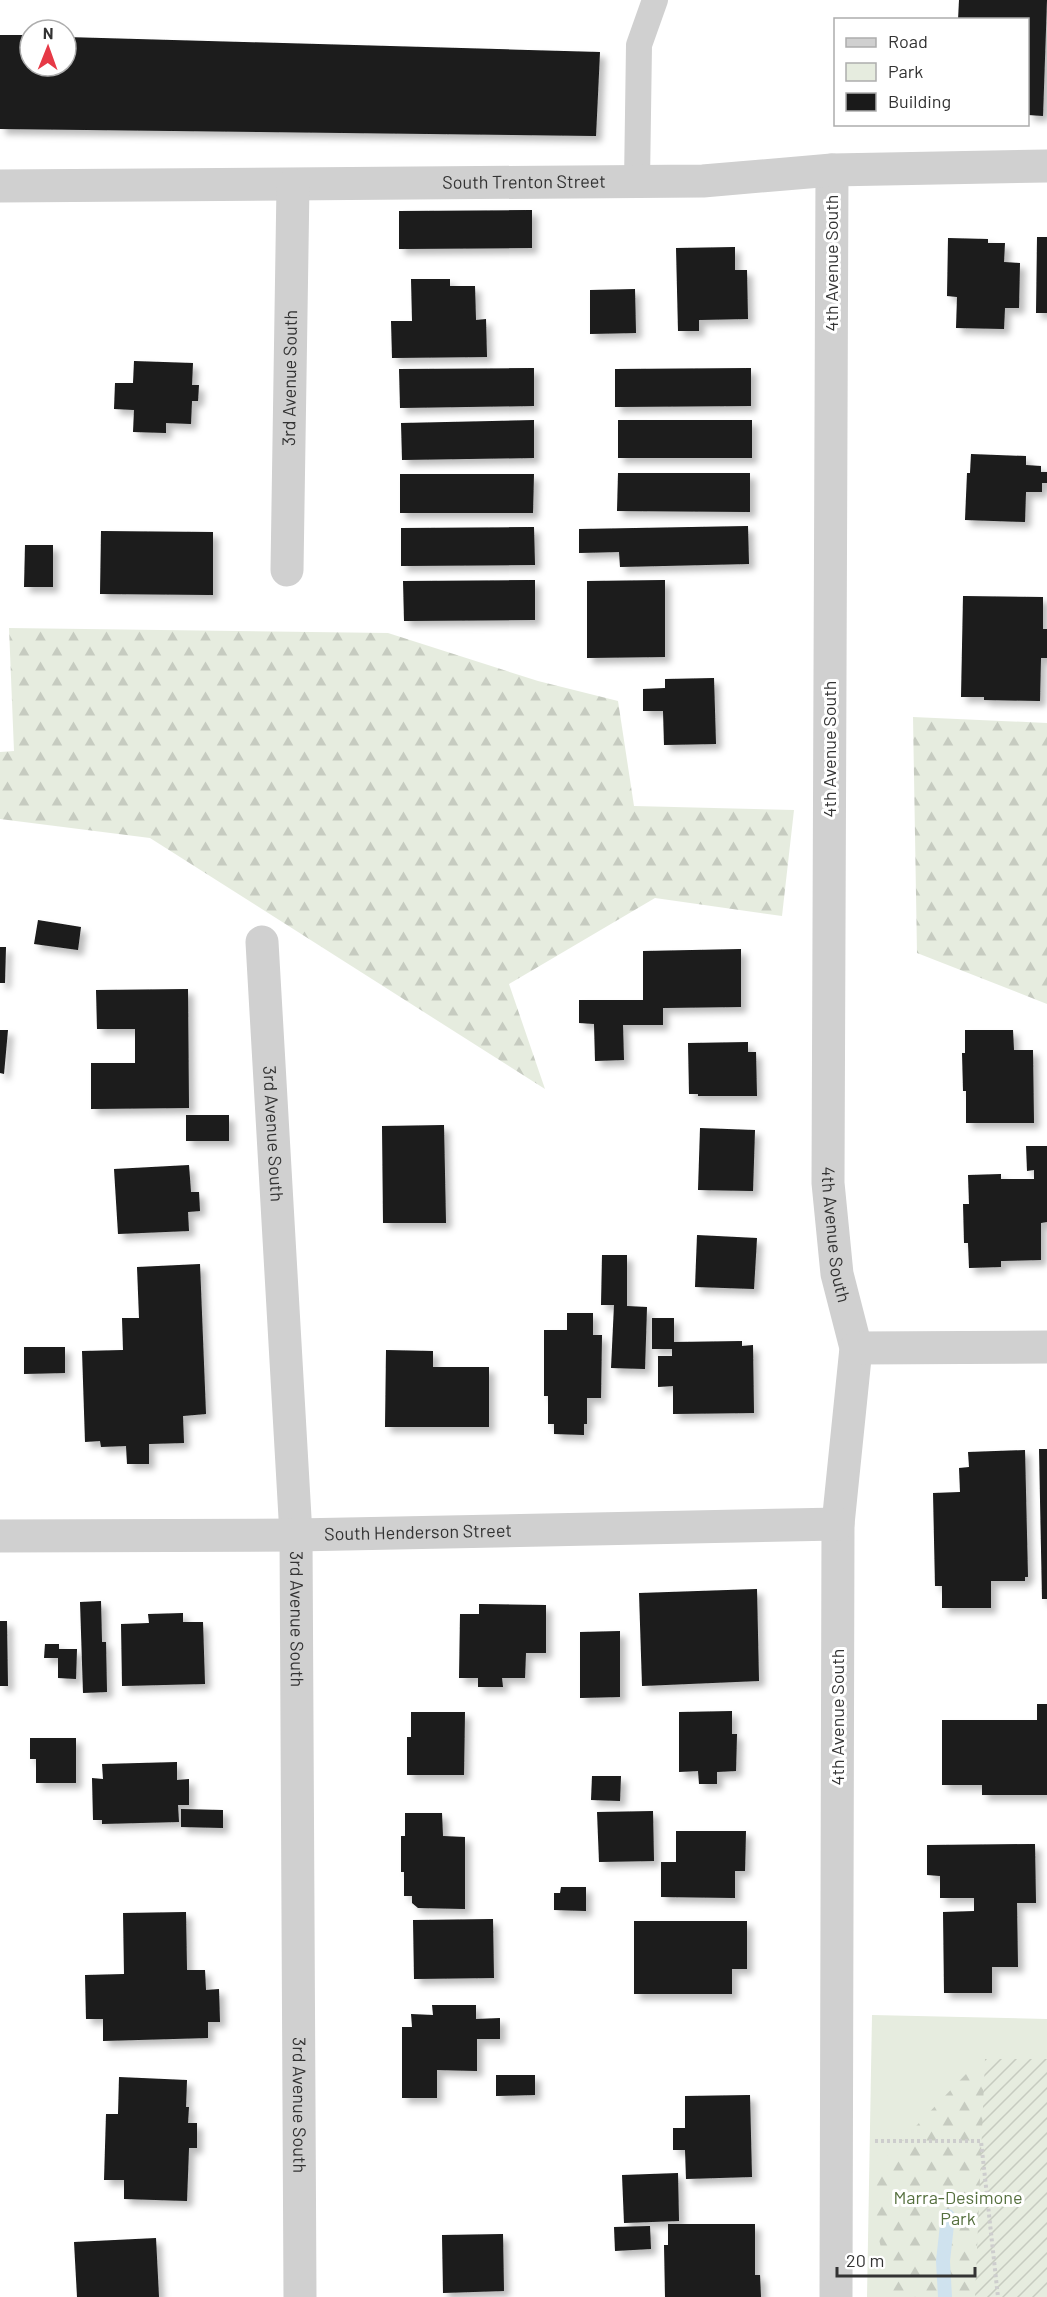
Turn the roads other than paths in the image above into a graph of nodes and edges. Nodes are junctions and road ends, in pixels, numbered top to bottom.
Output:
1 (656, 0) edge
2 (1047, 166) edge
3 (832, 170) junction
4 (637, 182) junction
5 (293, 185) junction
6 (0, 186) edge
7 (287, 570) dead end
8 (262, 942) dead end
9 (1047, 1347) edge
10 (856, 1348) junction
11 (838, 1524) junction
12 (296, 1535) junction
13 (0, 1536) edge
14 (300, 2297) edge
15 (836, 2297) edge

1 - 4 lane
2 - 3 street, South Trenton Street
3 - 4 street, South Trenton Street
3 - 10 street, 4th Avenue South
4 - 5 street, South Trenton Street
5 - 6 street, South Trenton Street
5 - 7 street, 3rd Avenue South
8 - 12 street, 3rd Avenue South
9 - 10 street
10 - 11 street, 4th Avenue South
11 - 12 street, South Henderson Street
11 - 15 street, 4th Avenue South
12 - 13 street, South Henderson Street
12 - 14 street, 3rd Avenue South

